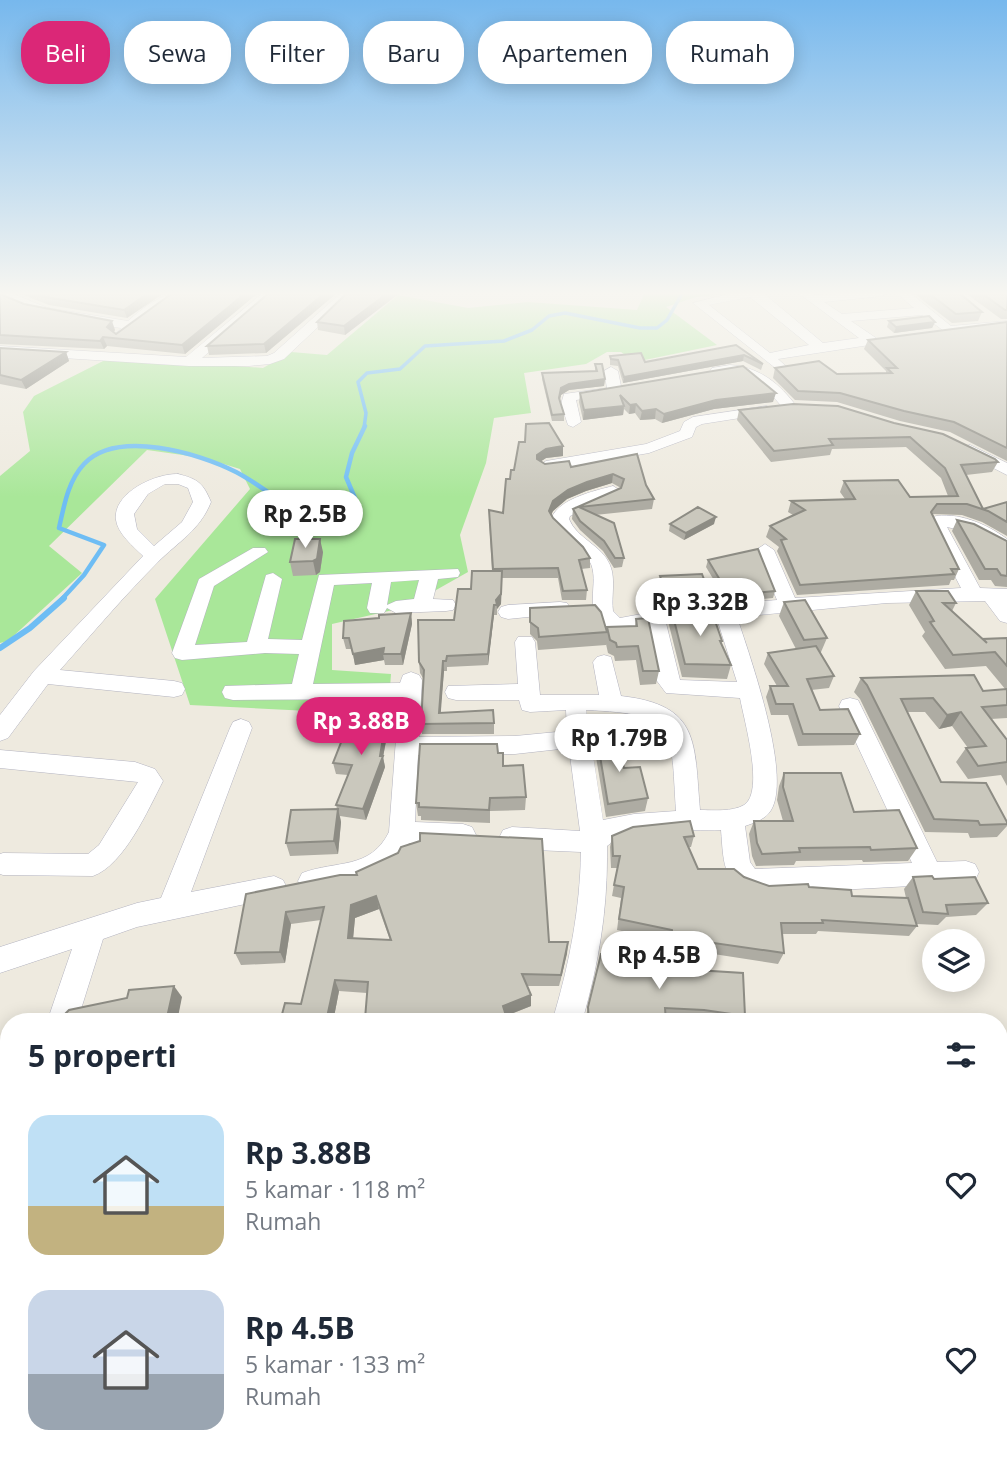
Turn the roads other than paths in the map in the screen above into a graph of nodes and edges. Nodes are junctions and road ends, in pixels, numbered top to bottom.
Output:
1 (162, 360) edge
2 (261, 360) edge
3 (772, 360) edge
4 (189, 362) joint
5 (783, 370) edge
6 (611, 371) dead end
7 (699, 375) edge
8 (796, 407) joint
9 (573, 422) dead end
10 (957, 444) edge
11 (545, 466) edge
12 (1007, 470) edge
13 (613, 491) edge
14 (1007, 548) edge
15 (765, 550) dead end
16 (259, 552) dead end
17 (152, 556) dead end
18 (451, 573) dead end
19 (430, 575) junction
20 (382, 577) junction
21 (273, 579) dead end
22 (990, 594) edge
23 (788, 604) junction
24 (446, 605) dead end
25 (377, 608) dead end
26 (602, 609) junction
27 (508, 612) dead end
28 (725, 612) junction
29 (1007, 616) edge
30 (655, 618) junction
31 (525, 642) dead end
32 (311, 647) junction
33 (258, 648) junction
34 (604, 662) dead end
35 (42, 676) junction
36 (174, 689) dead end
37 (301, 691) junction
38 (750, 691) junction
39 (233, 692) dead end
40 (456, 692) dead end
41 (528, 692) junction
42 (611, 704) junction
43 (850, 706) dead end
44 (576, 712) dead end
45 (240, 728) dead end
46 (0, 732) edge
47 (579, 738) junction
48 (409, 746) junction
49 (0, 759) edge
50 (689, 819) junction
51 (732, 819) junction
52 (402, 832) junction
53 (594, 842) junction
54 (1, 864) edge
55 (966, 872) dead end
56 (930, 874) junction
57 (170, 909) junction
58 (92, 930) junction
59 (0, 960) edge
60 (65, 1013) edge
61 (570, 1013) edge

1 - 4 street
2 - 4 street
3 - 5 street
6 - 9 street
7 - 8 street
8 - 11 street
10 - 12 street
13 - 26 street
14 - 22 street
15 - 23 street
16 - 33 street
17 - 35 street
18 - 19 street
19 - 20 street
19 - 24 street
20 - 25 street
20 - 32 street
21 - 33 street
22 - 23 street
22 - 29 street
23 - 28 street
26 - 27 street
26 - 30 street
28 - 30 street
28 - 38 street
30 - 38 street
31 - 41 street
32 - 33 street
32 - 37 street
34 - 42 street
35 - 36 street
35 - 46 street
37 - 39 street
37 - 48 street
38 - 51 street
40 - 41 street
41 - 42 street
42 - 50 street
43 - 56 street
44 - 47 street
45 - 57 street
47 - 48 street
47 - 53 street
48 - 52 street
49 - 54 street
50 - 51 street
50 - 53 street
51 - 56 street
52 - 53 street
52 - 57 street
53 - 61 street
55 - 56 street
57 - 58 street
58 - 59 street
58 - 60 street

